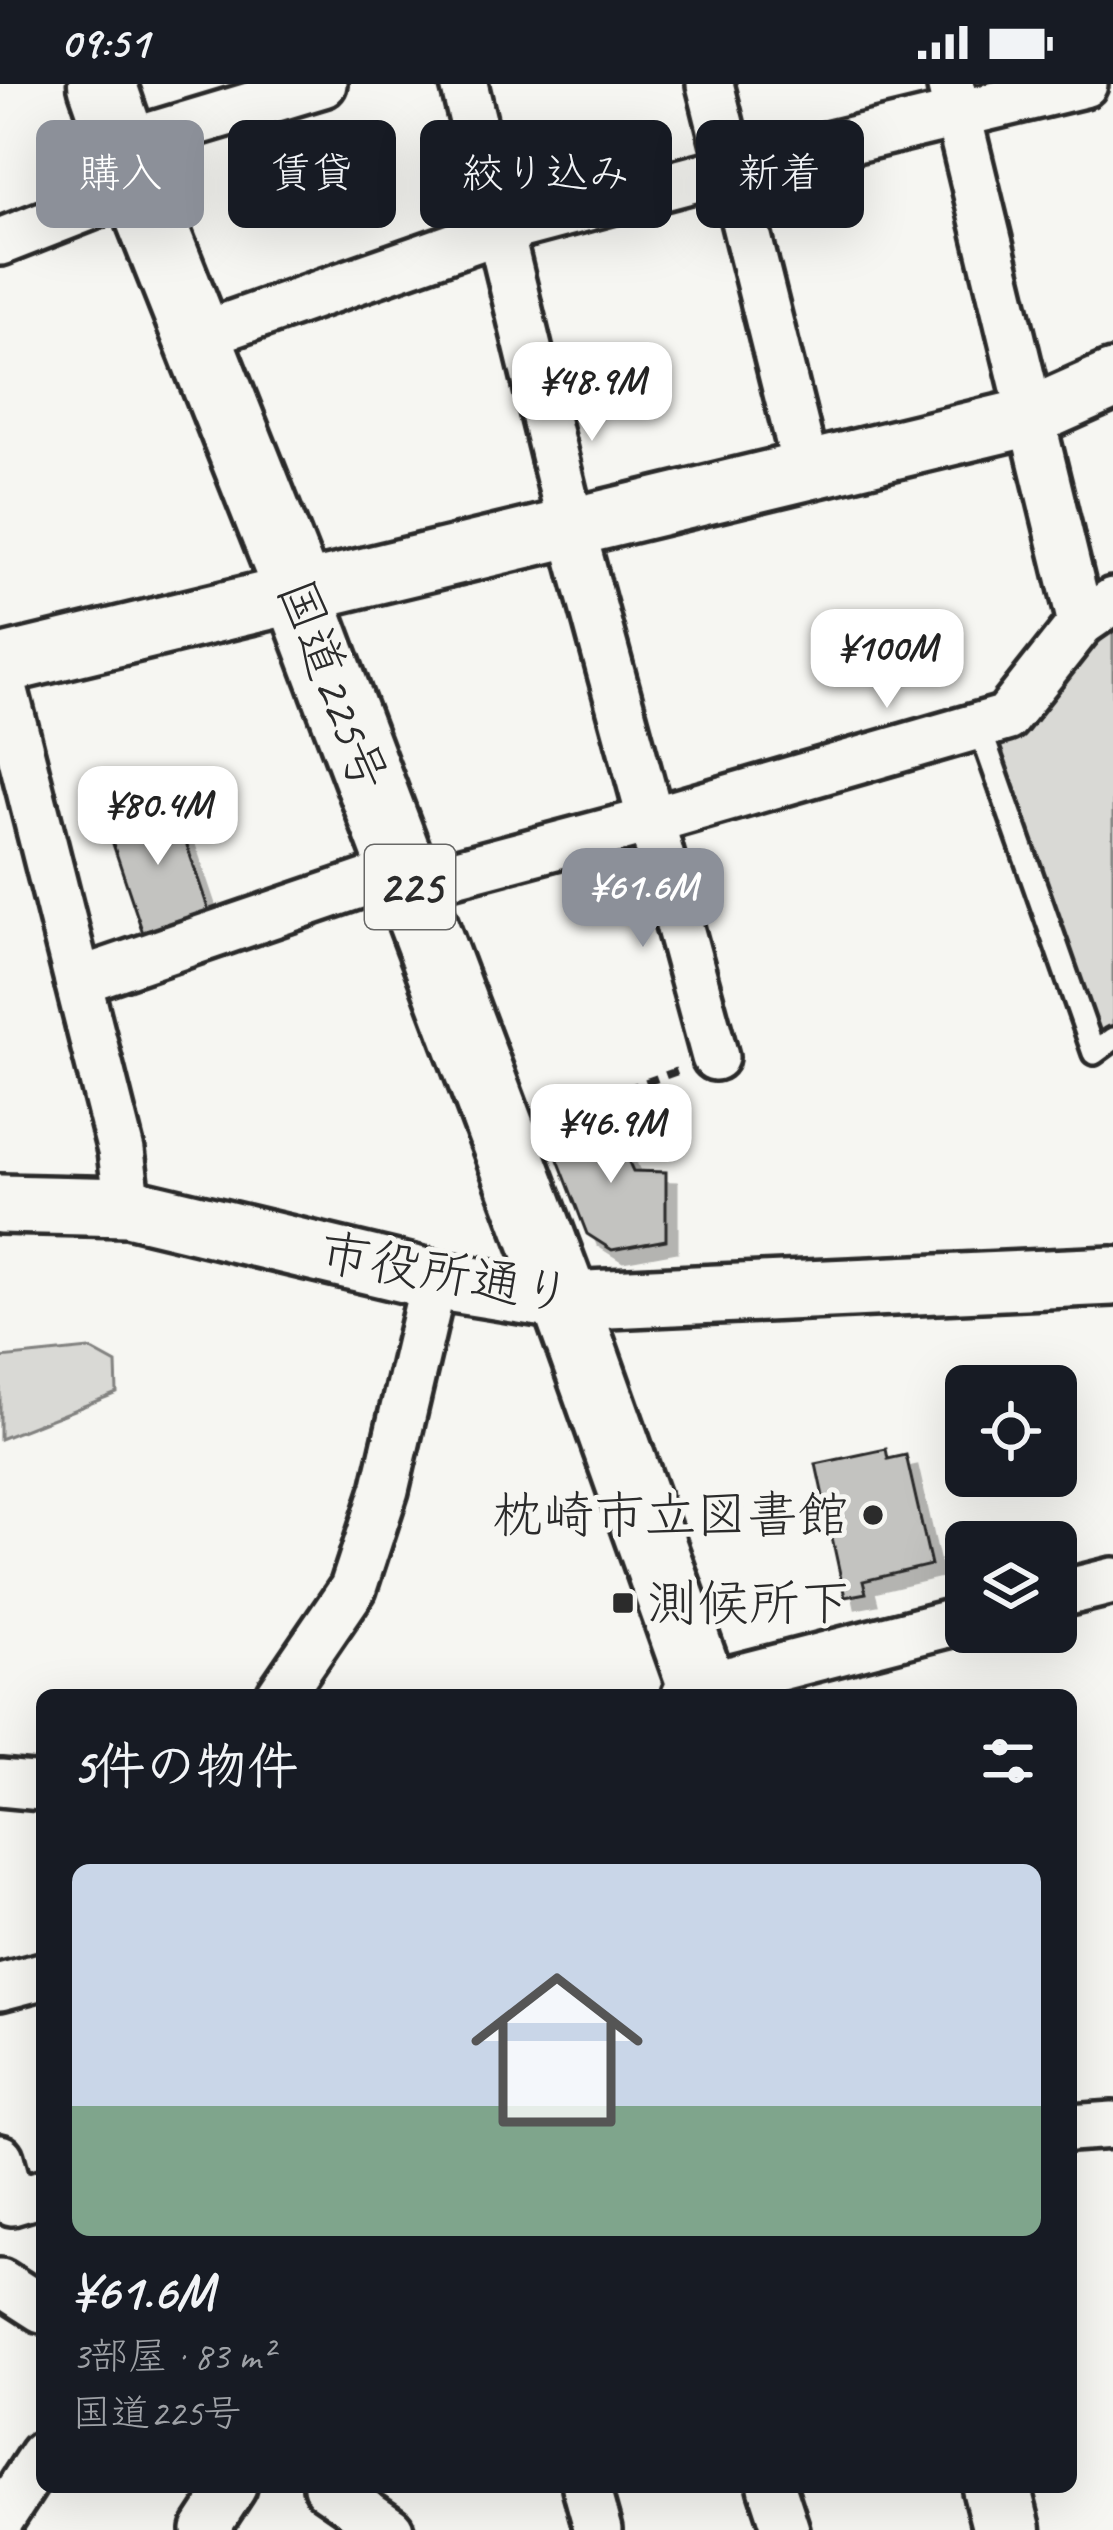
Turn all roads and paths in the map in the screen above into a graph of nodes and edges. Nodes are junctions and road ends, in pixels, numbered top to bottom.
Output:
1 (323, 84) edge
2 (464, 84) edge
3 (710, 84) edge
4 (1084, 84) edge
5 (954, 99) edge
6 (191, 120) edge
7 (719, 120) edge
8 (864, 127) edge
9 (696, 178) edge
10 (36, 211) edge
11 (155, 228) edge
12 (746, 228) edge
13 (498, 231) junction
14 (0, 242) edge
15 (196, 337) junction
16 (1113, 380) edge
17 (1030, 417) junction
18 (807, 473) junction
19 (572, 529) junction
20 (299, 594) junction
21 (1097, 612) edge
22 (0, 668) edge
23 (979, 726) junction
24 (649, 821) junction
25 (406, 877) junction
26 (78, 981) junction
27 (1113, 1039) edge
28 (715, 1058) joint
29 (502, 1134) junction
30 (0, 1204) edge
31 (128, 1207) junction
32 (1113, 1276) edge
33 (434, 1280) junction
34 (565, 1301) junction
35 (1113, 1581) edge
36 (1077, 1590) edge
37 (945, 1624) edge
38 (284, 1689) edge
39 (696, 1689) edge
40 (708, 1689) edge
41 (0, 1783) edge
42 (36, 1786) edge
43 (36, 1978) edge
44 (0, 1988) edge
45 (1113, 2125) edge
46 (1077, 2128) edge
47 (0, 2158) edge
48 (18, 2208) edge
49 (0, 2282) edge
50 (36, 2305) edge
51 (36, 2464) edge
52 (229, 2493) edge
53 (336, 2493) edge
54 (588, 2493) edge
55 (774, 2493) edge
56 (998, 2493) edge
57 (0, 2520) edge
58 (205, 2530) edge
59 (390, 2530) edge
60 (598, 2530) edge
61 (786, 2530) edge
62 (1007, 2530) edge

1 - 6 street
2 - 13 street
3 - 7 street
4 - 5 street
5 - 8 street
5 - 17 street
9 - 13 street
10 - 14 street
11 - 15 highway, 国道225号 / 225
12 - 18 street
13 - 15 street
13 - 19 street
15 - 20 highway, 国道225号 / 225
16 - 17 street
17 - 18 street
17 - 21 street
18 - 19 street
19 - 20 street
19 - 24 street
20 - 22 street
20 - 25 highway, 国道225号 / 225
21 - 23 street
22 - 26 street
23 - 24 street
23 - 27 lane
24 - 25 street
24 - 28 street
25 - 26 street
25 - 29 highway, 国道225号 / 225
26 - 31 street
28 - 29 path
29 - 34 highway, 国道225号 / 225
30 - 31 street, 市役所通り
31 - 33 street, 市役所通り
32 - 34 street, 市役所通り
33 - 34 street, 市役所通り
33 - 38 street
34 - 39 highway, 国道225号 / 225
35 - 36 street
37 - 40 street
41 - 42 street
43 - 44 street
45 - 46 street
47 - 48 street
49 - 50 street
51 - 57 street
52 - 58 street
53 - 59 street
54 - 60 street
55 - 61 street
56 - 62 highway

